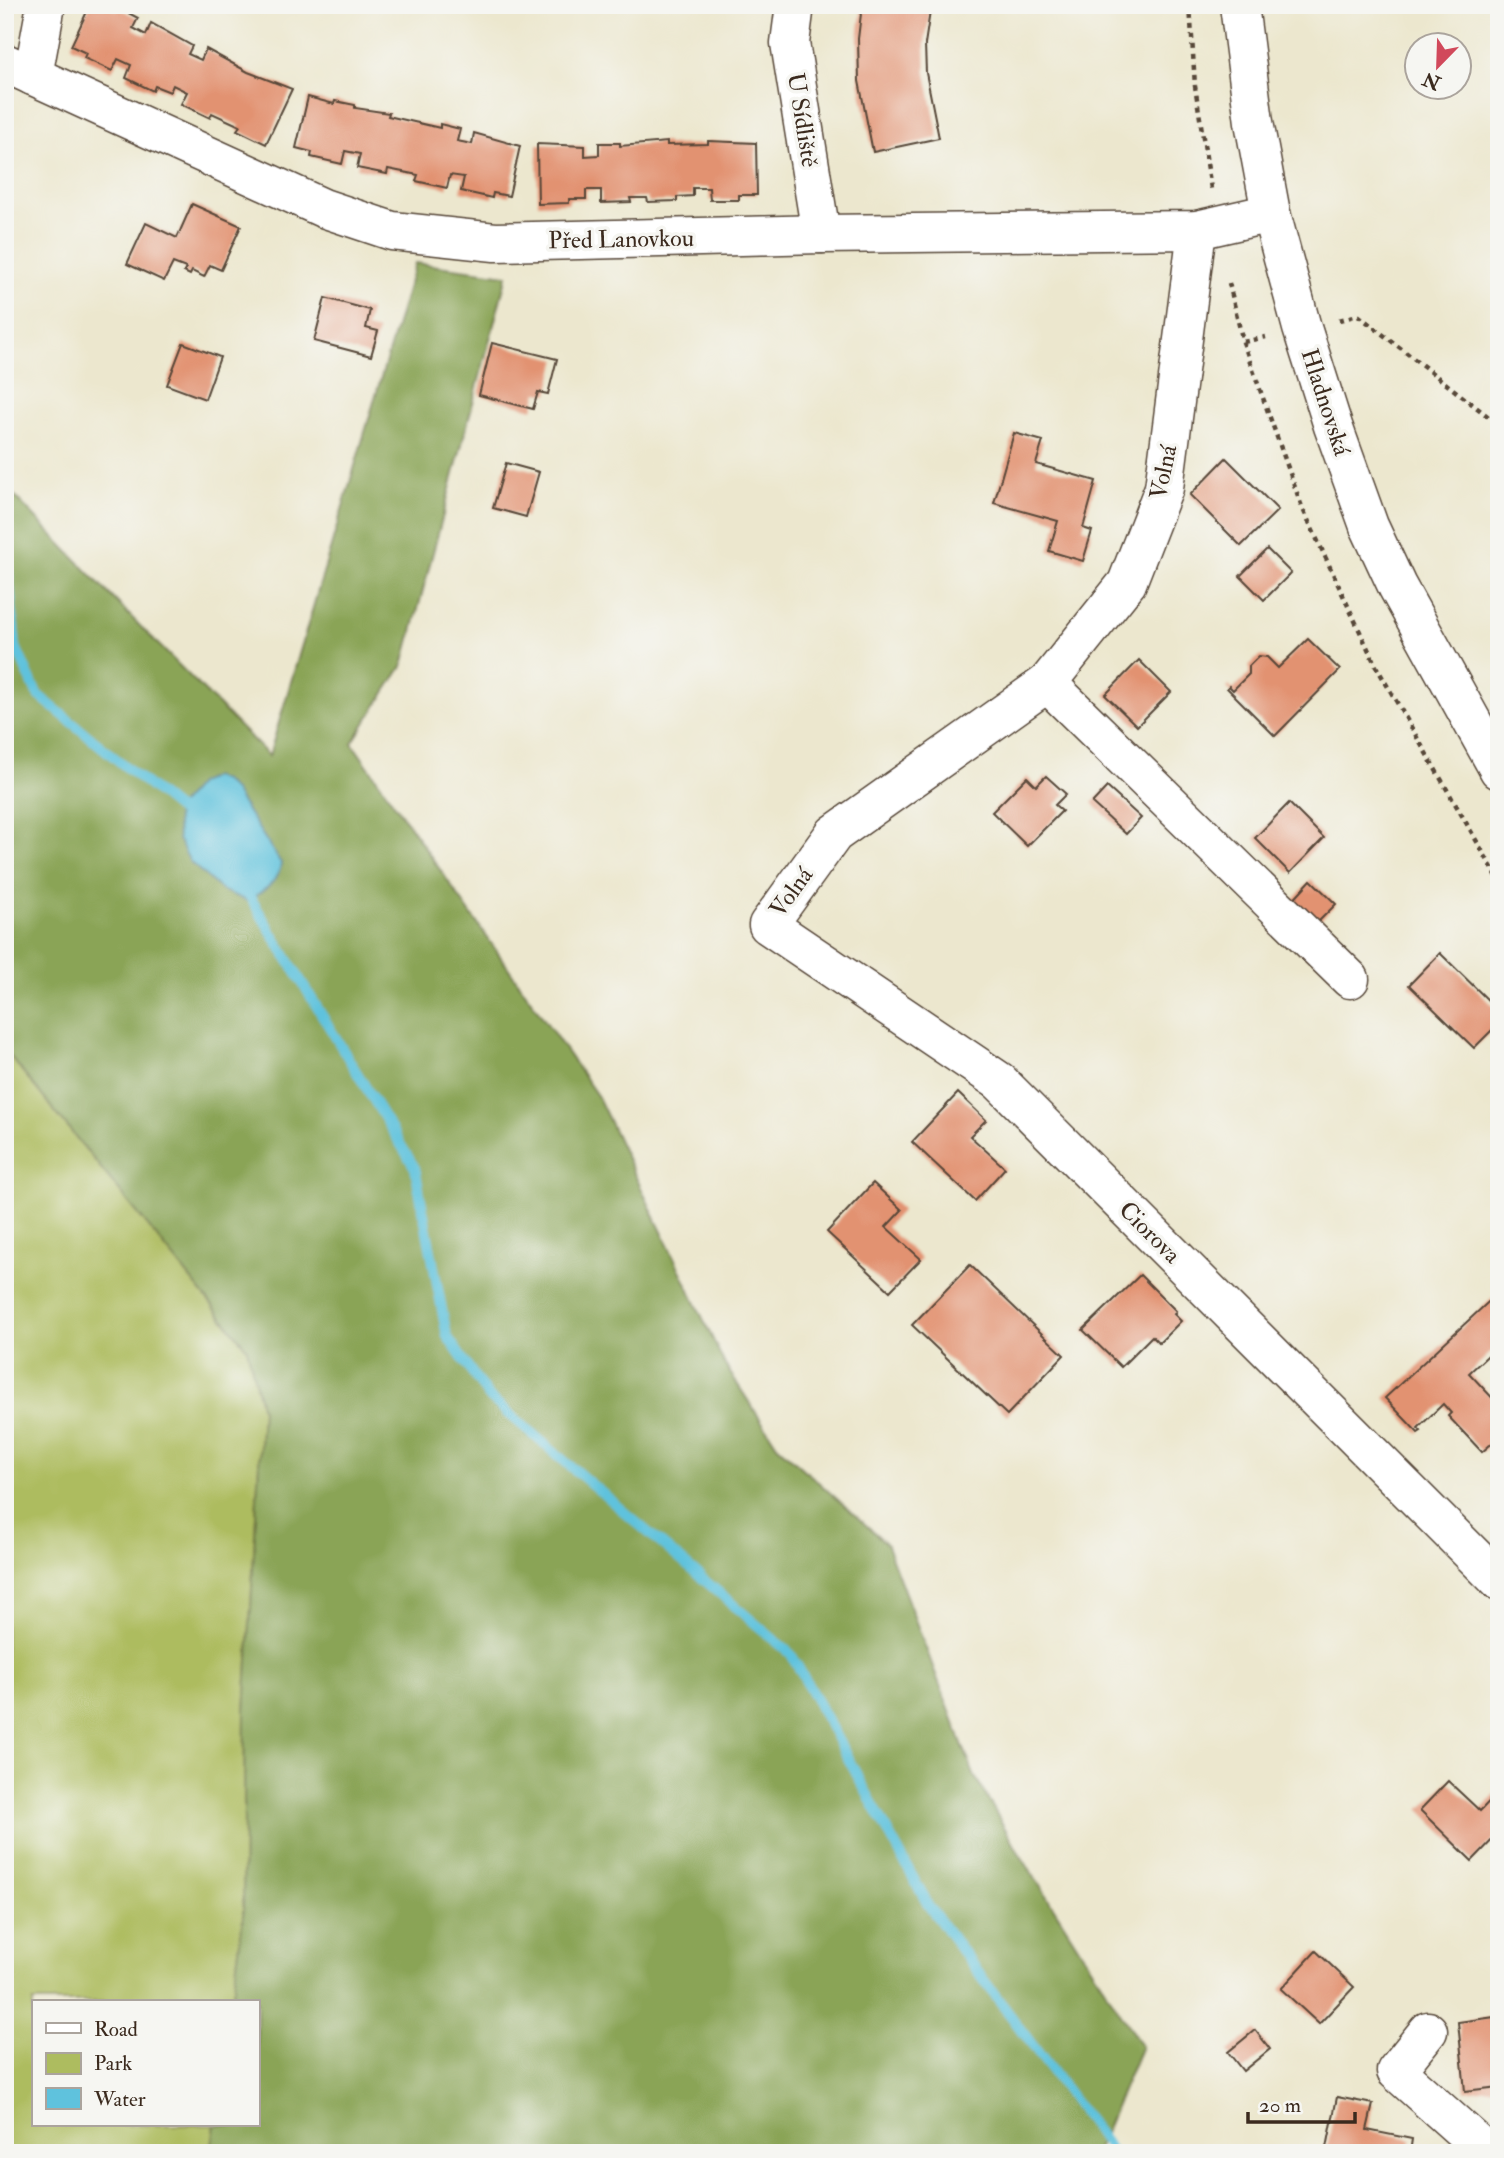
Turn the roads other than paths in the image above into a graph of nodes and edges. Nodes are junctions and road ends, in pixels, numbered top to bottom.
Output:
1 (46, 5) edge
2 (795, 5) edge
3 (1239, 5) edge
4 (19, 70) edge
5 (1271, 213) junction
6 (1197, 230) junction
7 (821, 234) junction
8 (1047, 682) junction
9 (1499, 770) edge
10 (768, 925) joint
11 (1350, 979) dead end
12 (1499, 1581) edge
13 (1428, 2031) dead end
14 (1488, 2153) edge

1 - 4 street
2 - 7 street, U Sídliště
3 - 5 street, Hladnovská
4 - 7 street, Před Lanovkou
5 - 6 street, Před Lanovkou
5 - 9 street, Hladnovská
6 - 7 street, Před Lanovkou
6 - 8 street, Volná
8 - 10 street, Volná
8 - 11 street
10 - 12 street, Ciorova
13 - 14 street

